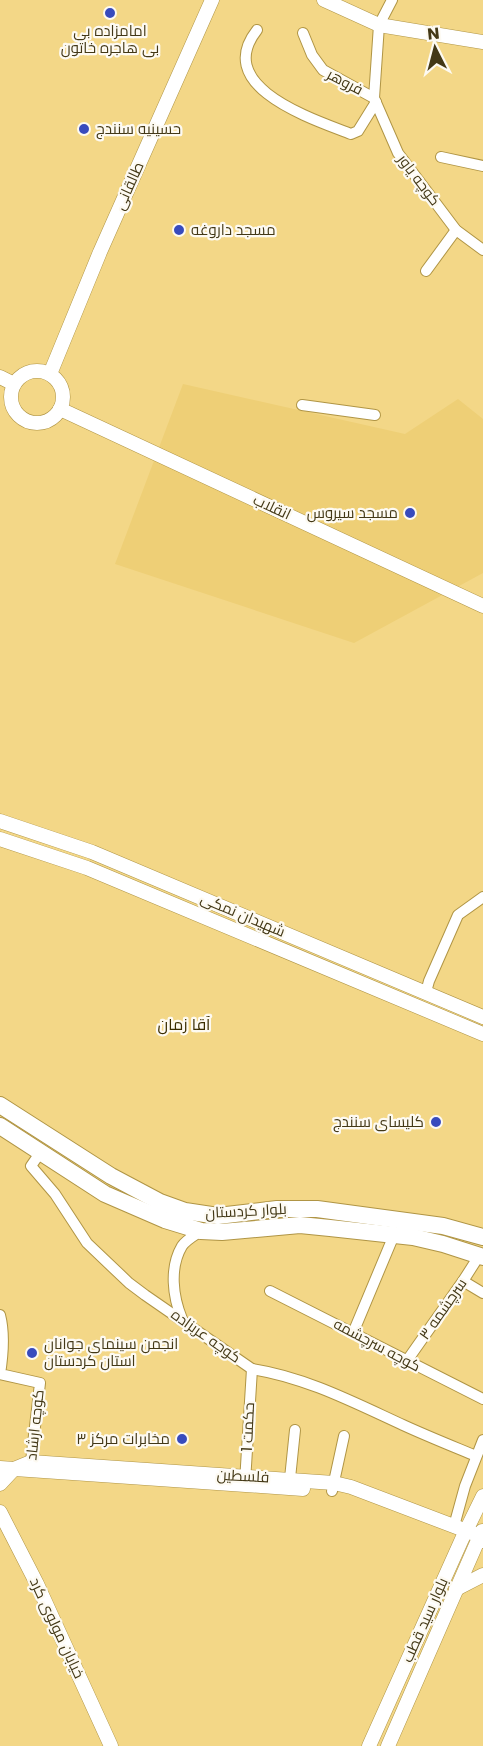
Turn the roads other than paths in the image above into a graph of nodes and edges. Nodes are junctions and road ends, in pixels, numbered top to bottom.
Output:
1 (212, 0) edge
2 (324, 0) edge
3 (391, 2) edge
4 (379, 25) junction
5 (257, 30) dead end
6 (303, 33) dead end
7 (483, 42) edge
8 (375, 100) junction
9 (441, 157) dead end
10 (483, 166) edge
11 (456, 230) junction
12 (483, 250) edge
13 (426, 271) dead end
14 (50, 374) junction
15 (0, 377) edge
16 (14, 384) junction
17 (62, 405) junction
18 (302, 405) dead end
19 (375, 416) dead end
20 (483, 596) edge
21 (483, 606) edge
22 (0, 821) edge
23 (0, 839) edge
24 (92, 852) junction
25 (87, 868) junction
26 (483, 897) edge
27 (426, 993) junction
28 (422, 1009) junction
29 (483, 1017) edge
30 (483, 1034) edge
31 (0, 1105) edge
32 (0, 1126) edge
33 (40, 1154) junction
34 (201, 1231) junction
35 (394, 1235) junction
36 (483, 1237) edge
37 (481, 1256) edge
38 (464, 1281) junction
39 (270, 1291) dead end
40 (483, 1293) edge
41 (0, 1315) edge
42 (182, 1320) junction
43 (353, 1333) junction
44 (406, 1362) junction
45 (252, 1369) junction
46 (0, 1374) edge
47 (483, 1399) edge
48 (295, 1430) dead end
49 (344, 1436) dead end
50 (483, 1440) edge
51 (476, 1456) junction
52 (30, 1466) junction
53 (7, 1468) edge
54 (245, 1481) junction
55 (290, 1483) junction
56 (0, 1484) edge
57 (333, 1487) junction
58 (483, 1496) edge
59 (0, 1512) edge
60 (460, 1532) junction
61 (481, 1539) edge
62 (482, 1577) edge
63 (456, 1589) junction
64 (111, 1746) edge
65 (369, 1746) edge
66 (388, 1746) edge

1 - 14 main road, طالقانی
2 - 4 main road
3 - 4 street
4 - 7 main road
4 - 8 street, کوچه یاور
5 - 8 street
6 - 8 street, فروهر
8 - 11 street, کوچه یاور
9 - 10 street
11 - 12 street, کوچه یاور
11 - 13 street
14 - 16 main road
14 - 17 main road
15 - 16 main road
16 - 17 main road
17 - 20 main road, انقلاب
17 - 21 main road, انقلاب
18 - 19 street
22 - 24 main road, شهیدان نمکی
23 - 25 main road, شهیدان نمکی
24 - 25 main road
24 - 27 main road, شهیدان نمکی
25 - 28 main road, شهیدان نمکی
26 - 27 street
27 - 28 main road
27 - 29 main road, شهیدان نمکی
28 - 30 main road, شهیدان نمکی
31 - 36 main road, بلوار کردستان
32 - 33 main road, بلوار کردستان
33 - 34 main road, بلوار کردستان
33 - 42 street, کوچه عربزاده
34 - 35 main road, بلوار کردستان
34 - 42 street
35 - 37 main road, بلوار کردستان
35 - 43 street
37 - 38 street, سرچشمه ۳
38 - 40 street
38 - 44 street, سرچشمه ۳
39 - 43 street, کوچه سرچشمه
41 - 46 street
42 - 45 street, کوچه عربزاده
43 - 44 street, کوچه سرچشمه
44 - 47 street, کوچه سرچشمه
45 - 51 street, کوچه عربزاده
45 - 54 street, حکمت 1
46 - 52 street, کوچه ارشاد
48 - 55 street
49 - 57 street
50 - 51 street
51 - 60 street
52 - 53 main road, فلسطین
52 - 54 main road, فلسطین
53 - 56 main road
54 - 55 main road, فلسطین
55 - 57 main road, فلسطین
57 - 60 main road, فلسطین
58 - 60 main road, بلوار سید قطب
59 - 64 main road, خیابان مولوی کرد
60 - 61 main road, فلسطین
60 - 65 main road, بلوار سید قطب
61 - 63 main road, بلوار سید قطب
62 - 63 main road
63 - 66 main road, بلوار سید قطب

